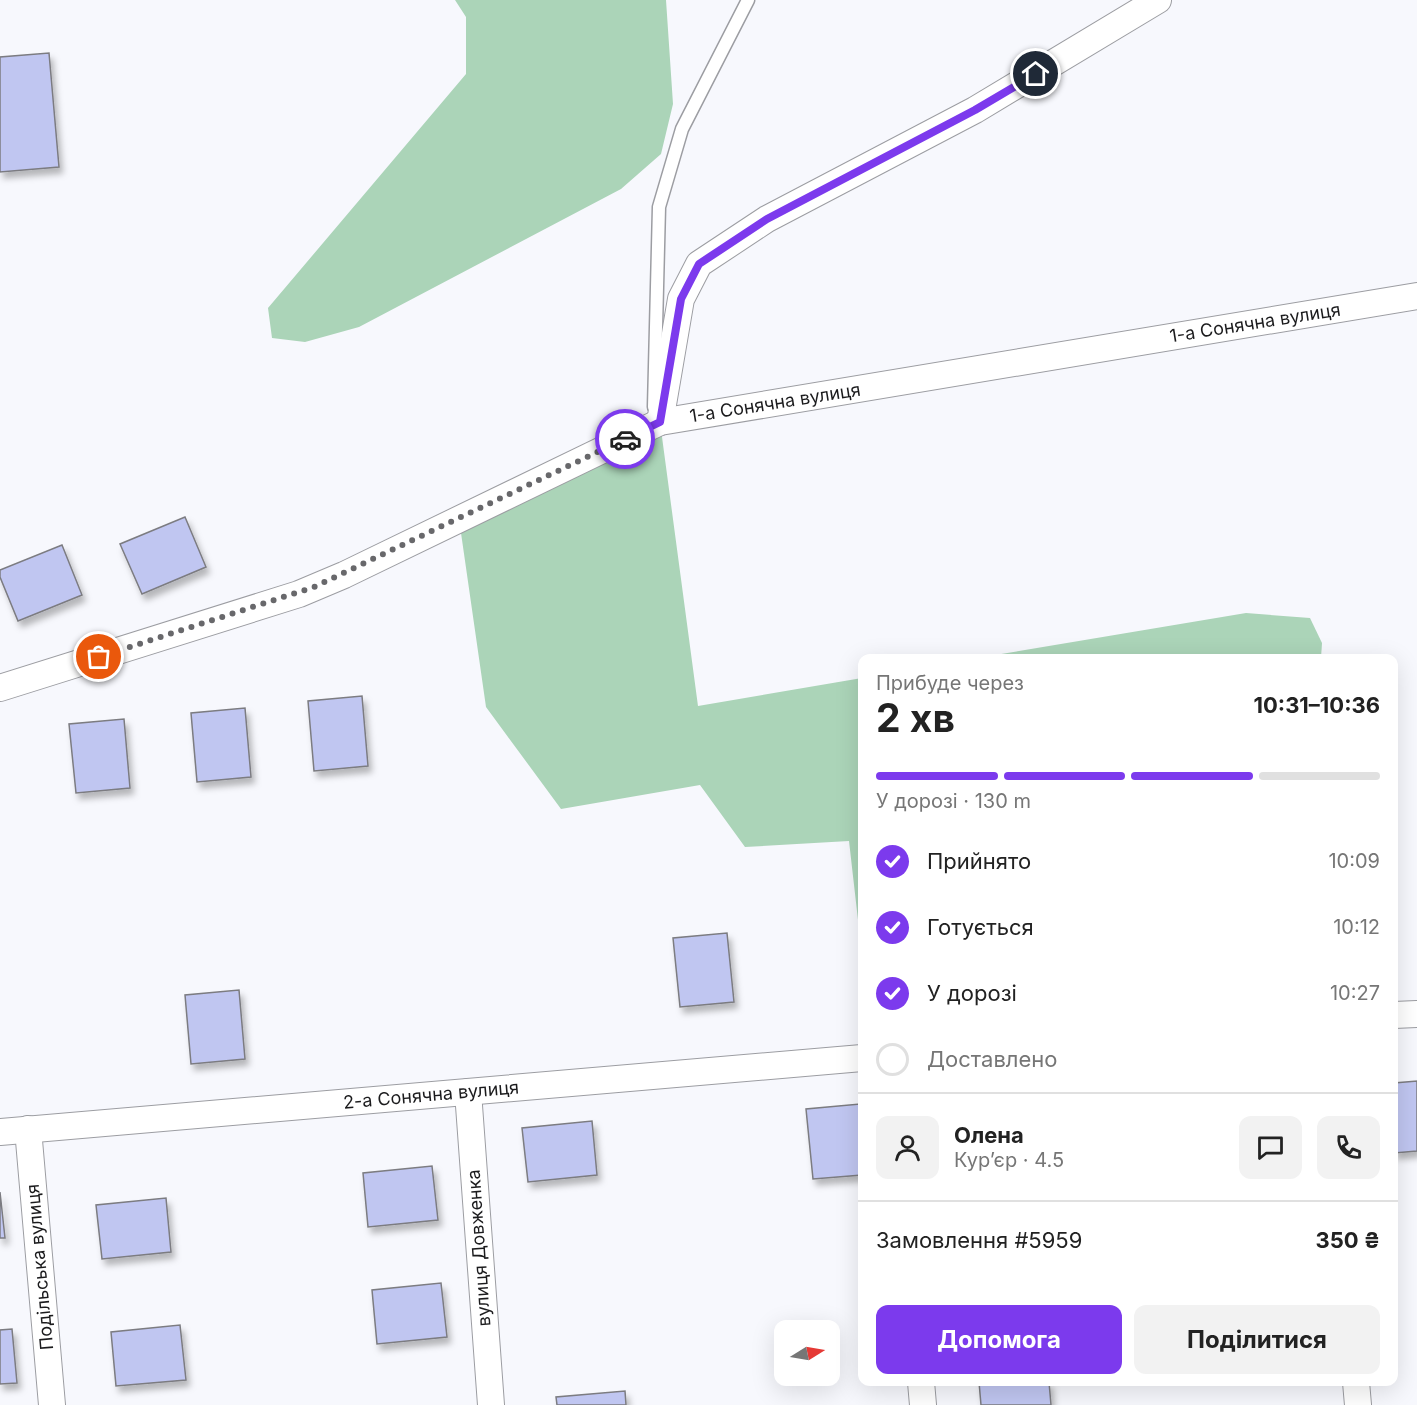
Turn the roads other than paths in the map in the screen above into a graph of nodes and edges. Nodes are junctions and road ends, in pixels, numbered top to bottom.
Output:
1 (748, 0) edge
2 (1158, 0) edge
3 (1417, 296) edge
4 (660, 422) junction
5 (0, 688) edge
6 (1417, 1014) edge
7 (1398, 1016) edge
8 (858, 1058) edge
9 (468, 1092) junction
10 (28, 1129) junction
11 (0, 1132) edge
12 (921, 1386) edge
13 (1356, 1386) edge
14 (52, 1405) edge
15 (491, 1405) edge
16 (923, 1405) edge
17 (1358, 1405) edge

1 - 4 lane
2 - 4 street
3 - 4 street, 1-а Сонячна вулиця
4 - 5 street, 1-а Сонячна вулиця
6 - 7 street
8 - 9 street, 2-а Сонячна вулиця
9 - 10 street, 2-а Сонячна вулиця
9 - 15 street, вулиця Довженка
10 - 11 street, 2-а Сонячна вулиця
10 - 14 street, Подільська вулиця
12 - 16 street
13 - 17 street

